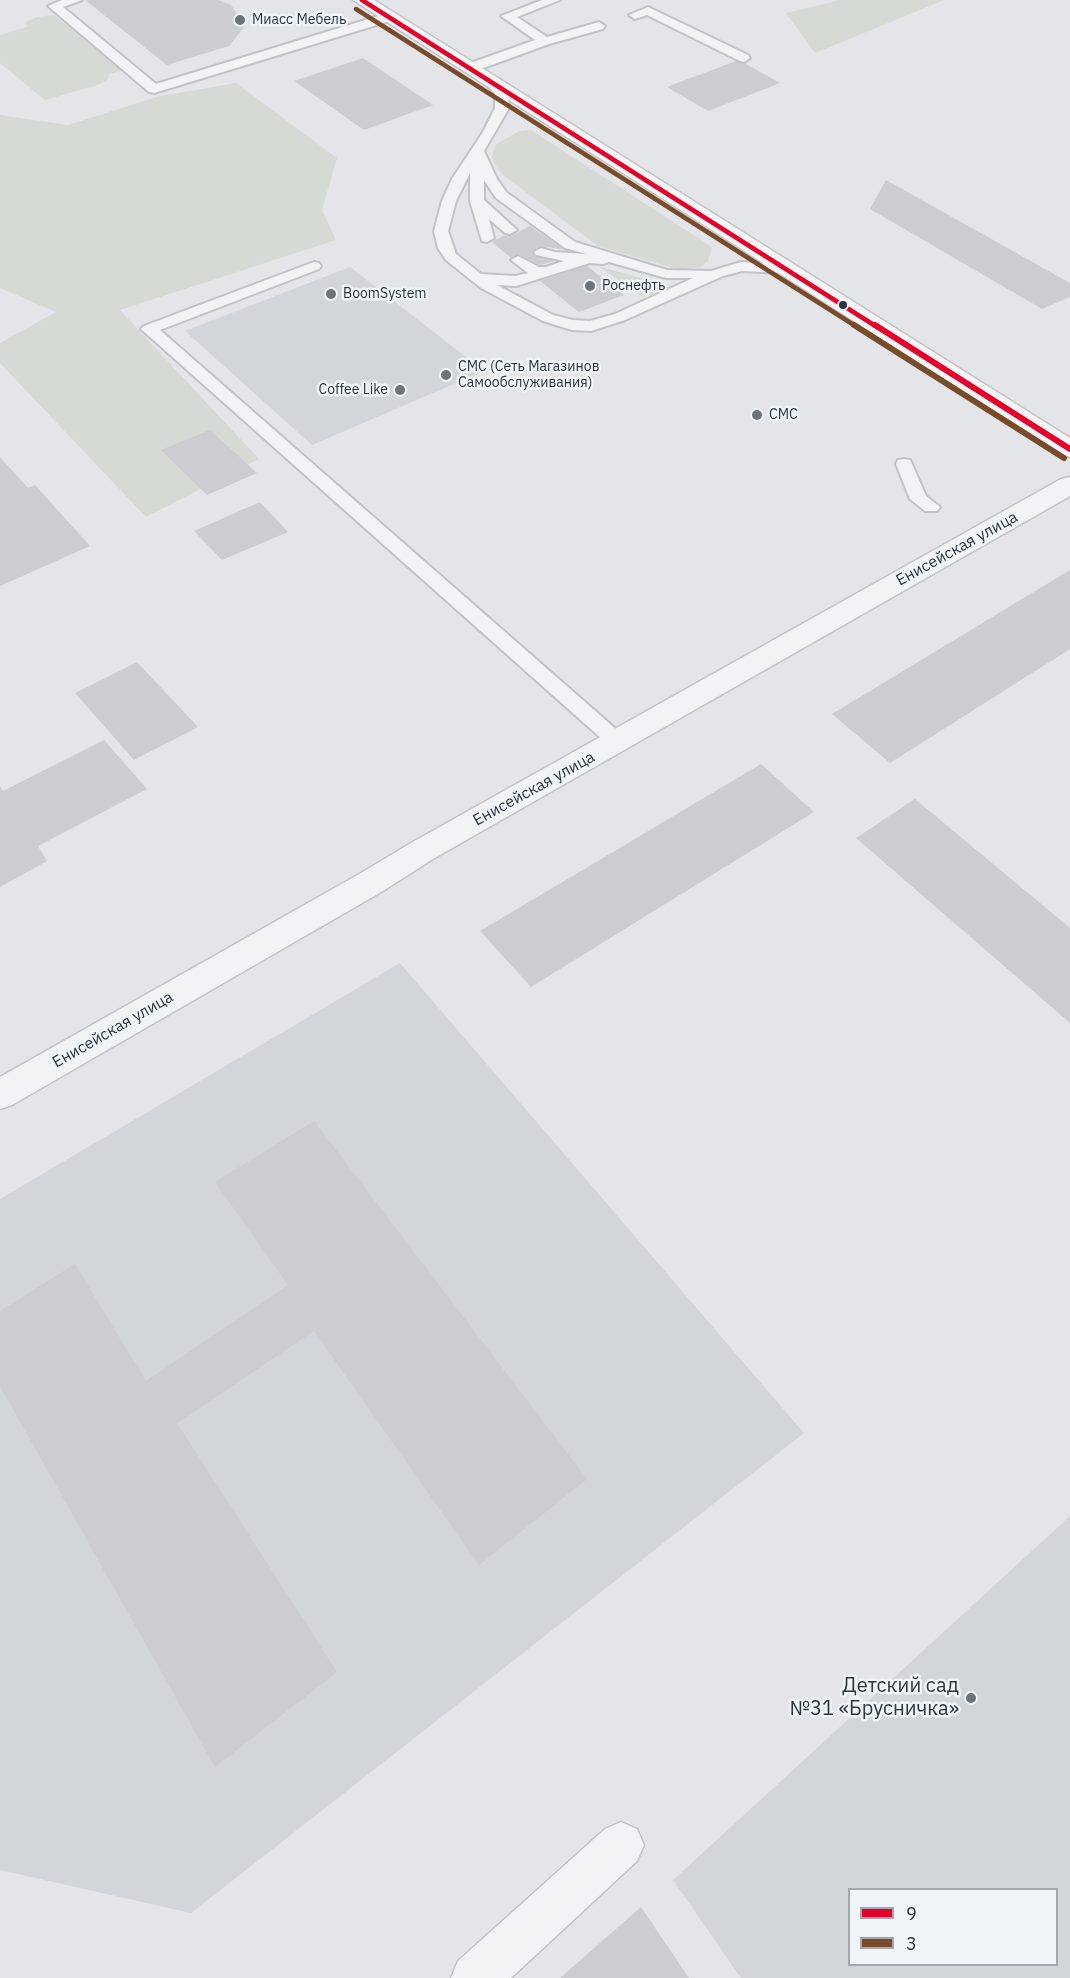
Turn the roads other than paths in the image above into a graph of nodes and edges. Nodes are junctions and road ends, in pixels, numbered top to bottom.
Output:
1 (76, 0) edge
2 (362, 0) edge
3 (554, 0) edge
4 (635, 15) dead end
5 (389, 17) junction
6 (599, 26) dead end
7 (545, 41) junction
8 (744, 58) dead end
9 (470, 68) junction
10 (489, 80) junction
11 (477, 151) junction
12 (477, 201) junction
13 (510, 230) dead end
14 (487, 238) dead end
15 (541, 252) dead end
16 (589, 258) junction
17 (518, 261) dead end
18 (629, 264) junction
19 (314, 266) dead end
20 (785, 269) junction
21 (551, 271) junction
22 (468, 272) junction
23 (718, 273) junction
24 (1070, 450) edge
25 (904, 464) dead end
26 (1070, 485) edge
27 (931, 507) dead end
28 (618, 742) junction
29 (0, 1094) edge
30 (621, 1845) dead end
31 (475, 1978) edge

1 - 5 lane
2 - 5 street
3 - 7 lane
4 - 8 lane
5 - 9 street
6 - 7 lane
7 - 9 lane
9 - 10 street
10 - 11 lane
10 - 20 street
11 - 12 lane
11 - 18 lane
11 - 22 lane
12 - 13 lane
12 - 14 lane
15 - 16 lane
16 - 18 lane
16 - 21 lane
17 - 21 lane
18 - 23 lane
19 - 28 lane
20 - 23 lane
20 - 24 street
21 - 22 lane
22 - 23 lane
25 - 27 lane
26 - 28 street, Енисейская улица
28 - 29 street, Енисейская улица
30 - 31 street

